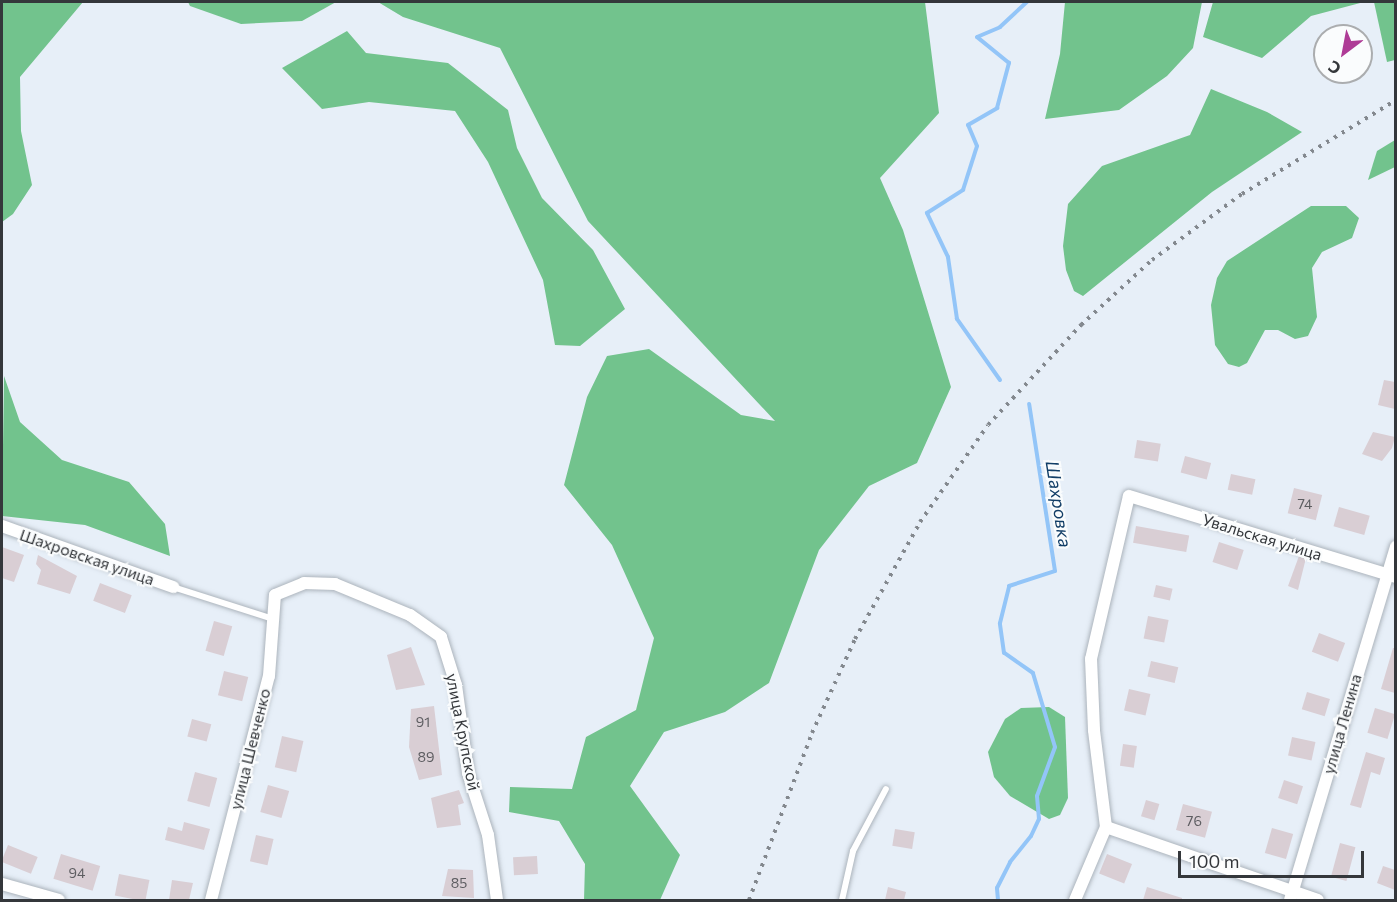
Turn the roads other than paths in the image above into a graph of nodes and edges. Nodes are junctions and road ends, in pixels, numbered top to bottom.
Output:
1 (2, 526) edge
2 (1395, 547) edge
3 (1391, 576) edge
4 (174, 587) joint
5 (275, 595) joint
6 (273, 619) junction
7 (886, 789) dead end
8 (1106, 827) junction
9 (2, 884) edge
10 (1291, 897) edge
11 (59, 900) edge
12 (211, 900) edge
13 (497, 900) edge
14 (842, 900) edge
15 (1075, 900) edge
16 (1318, 900) edge

1 - 4 street, Шахровская улица
2 - 3 street, улица Ленина
3 - 8 street, Увальская улица
3 - 10 street, улица Ленина
4 - 6 lane
5 - 6 street, улица Шевченко
5 - 13 street, улица Крупской
6 - 12 street, улица Шевченко
7 - 14 lane
8 - 10 street
8 - 15 street
9 - 11 street
10 - 16 street

